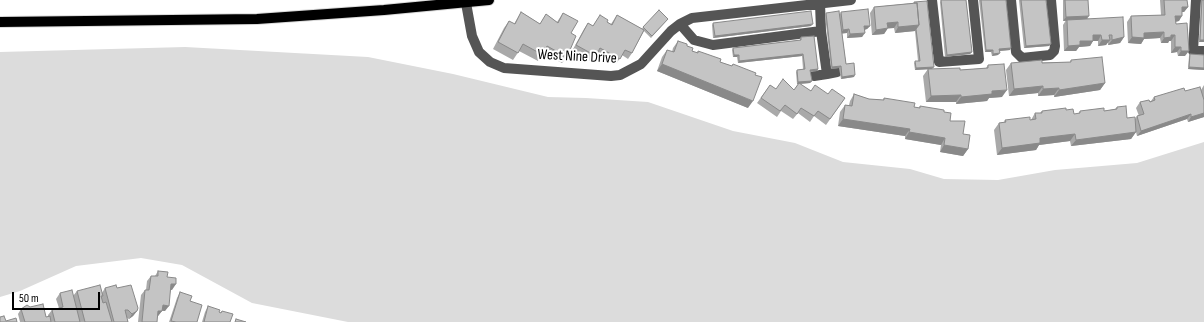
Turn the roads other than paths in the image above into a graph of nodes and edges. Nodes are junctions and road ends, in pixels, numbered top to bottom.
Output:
1 (490, 0) edge
2 (851, 0) edge
3 (932, 0) edge
4 (974, 0) edge
5 (1011, 0) edge
6 (1051, 0) edge
7 (1196, 0) edge
8 (466, 1) edge
9 (820, 3) junction
10 (0, 22) edge
11 (680, 24) junction
12 (822, 31) junction
13 (1204, 51) edge
14 (814, 76) dead end

1 - 8 main road
2 - 9 street, West Nine Drive
3 - 4 street
5 - 6 street
7 - 13 street
8 - 10 main road
8 - 11 street, West Nine Drive
9 - 11 street, West Nine Drive
9 - 12 street
11 - 12 street
12 - 14 street

